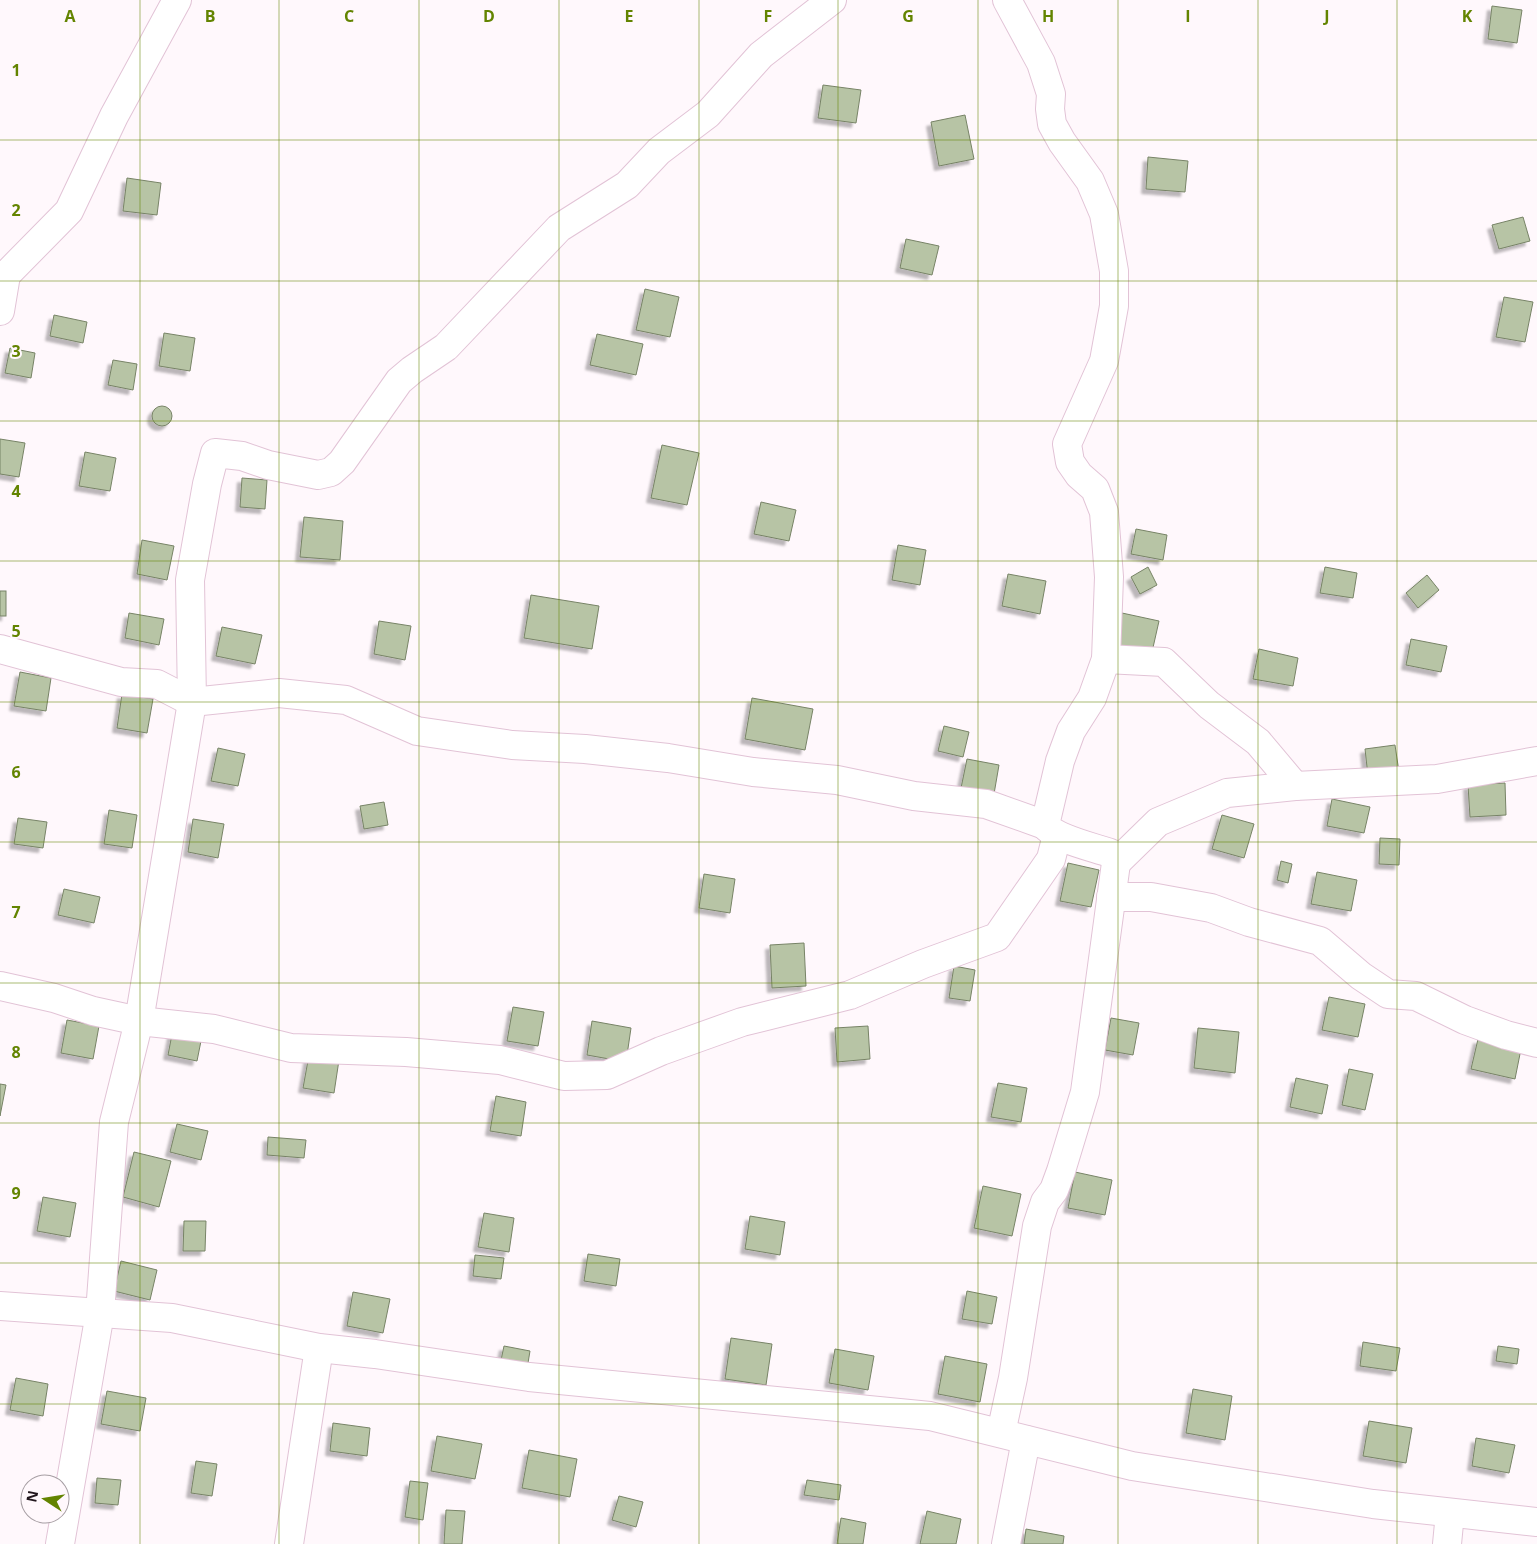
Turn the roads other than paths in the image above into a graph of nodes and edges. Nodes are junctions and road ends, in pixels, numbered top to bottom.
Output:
1 (177, 0) edge
2 (832, 0) edge
3 (1007, 0) edge
4 (0, 311) edge
5 (0, 649) edge
6 (1106, 659) junction
7 (192, 702) junction
8 (1537, 761) edge
9 (1295, 786) junction
10 (1051, 830) junction
11 (1116, 863) junction
12 (1111, 897) junction
13 (0, 986) edge
14 (139, 1020) junction
15 (1537, 1044) edge
16 (0, 1306) edge
17 (100, 1313) junction
18 (319, 1348) junction
19 (1001, 1433) junction
20 (1026, 1440) junction
21 (1450, 1513) junction
22 (1537, 1522) edge
23 (60, 1544) edge
24 (288, 1544) edge
25 (1006, 1544) edge
26 (1447, 1544) edge

1 - 4 street
2 - 7 street
3 - 6 street
5 - 7 street
6 - 9 street
6 - 10 street
7 - 10 street
7 - 14 street
8 - 9 street
9 - 11 street
10 - 11 street
10 - 14 street
11 - 12 street
12 - 15 street
12 - 19 street
13 - 14 street
14 - 17 street
16 - 17 street
17 - 18 street
17 - 23 street
18 - 19 street
18 - 24 street
19 - 20 street
20 - 21 street
20 - 25 street
21 - 22 street
21 - 26 street

